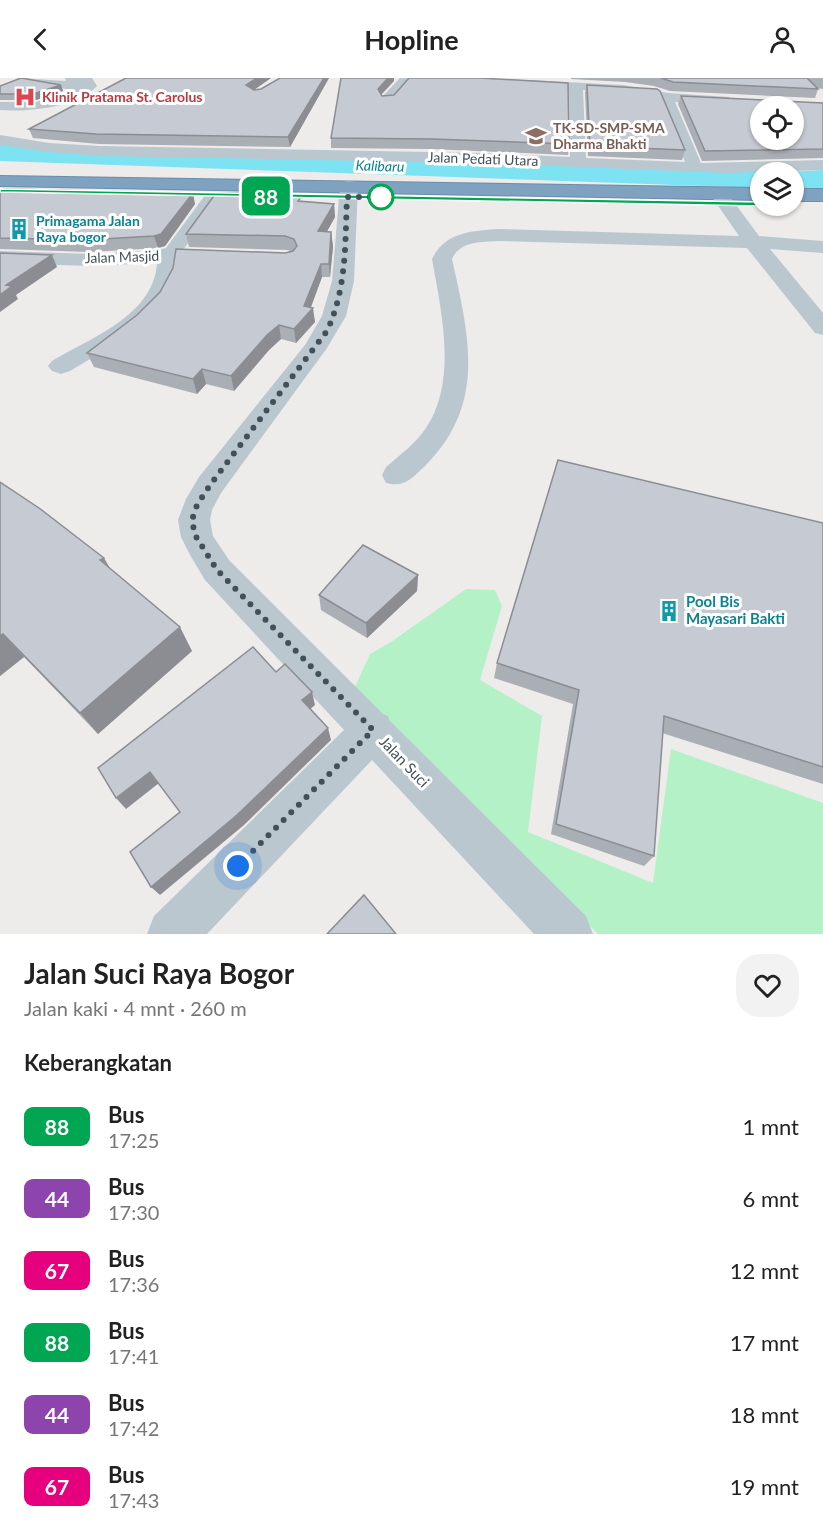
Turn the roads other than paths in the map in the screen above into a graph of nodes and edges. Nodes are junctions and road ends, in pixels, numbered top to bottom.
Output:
1 (24, 78) edge
2 (71, 78) edge
3 (407, 78) edge
4 (415, 78) edge
5 (420, 78) edge
6 (508, 83) edge
7 (632, 84) edge
8 (576, 87) junction
9 (87, 88) junction
10 (103, 94) edge
11 (666, 97) junction
12 (387, 100) edge
13 (734, 100) edge
14 (0, 106) edge
15 (61, 115) edge
16 (30, 131) edge
17 (5, 141) edge
18 (578, 162) junction
19 (823, 165) edge
20 (695, 167) junction
21 (497, 173) junction
22 (0, 181) edge
23 (0, 191) edge
24 (348, 191) junction
25 (214, 195) junction
26 (750, 195) edge
27 (804, 195) edge
28 (823, 195) edge
29 (722, 199) junction
30 (750, 203) edge
31 (804, 205) edge
32 (823, 205) edge
33 (753, 242) junction
34 (823, 247) edge
35 (178, 254) junction
36 (0, 257) edge
37 (823, 328) edge
38 (61, 366) dead end
39 (397, 475) dead end
40 (373, 730) junction
41 (172, 934) edge
42 (568, 934) edge

1 - 9 street
2 - 9 street
3 - 12 street
4 - 5 street
6 - 8 street
7 - 8 street
7 - 11 street
8 - 18 street
9 - 14 street
10 - 15 street
11 - 13 street
11 - 20 street
16 - 17 street
17 - 21 street, Jalan Pedati Utara
18 - 20 street, Jalan Pedati Utara
18 - 21 street, Jalan Pedati Utara
19 - 20 street, Jalan Pedati Utara
21 - 24 highway
21 - 29 highway
22 - 24 highway
23 - 25 highway
24 - 25 highway
24 - 29 highway
24 - 40 street, Jalan Suci
25 - 35 street, Jalan Masjid
26 - 29 highway
27 - 28 highway
29 - 30 highway
29 - 33 street
31 - 32 highway
33 - 34 street
33 - 37 street
33 - 39 street
35 - 36 street, Jalan Masjid
35 - 38 street
40 - 41 street
40 - 42 street, Jalan Suci

